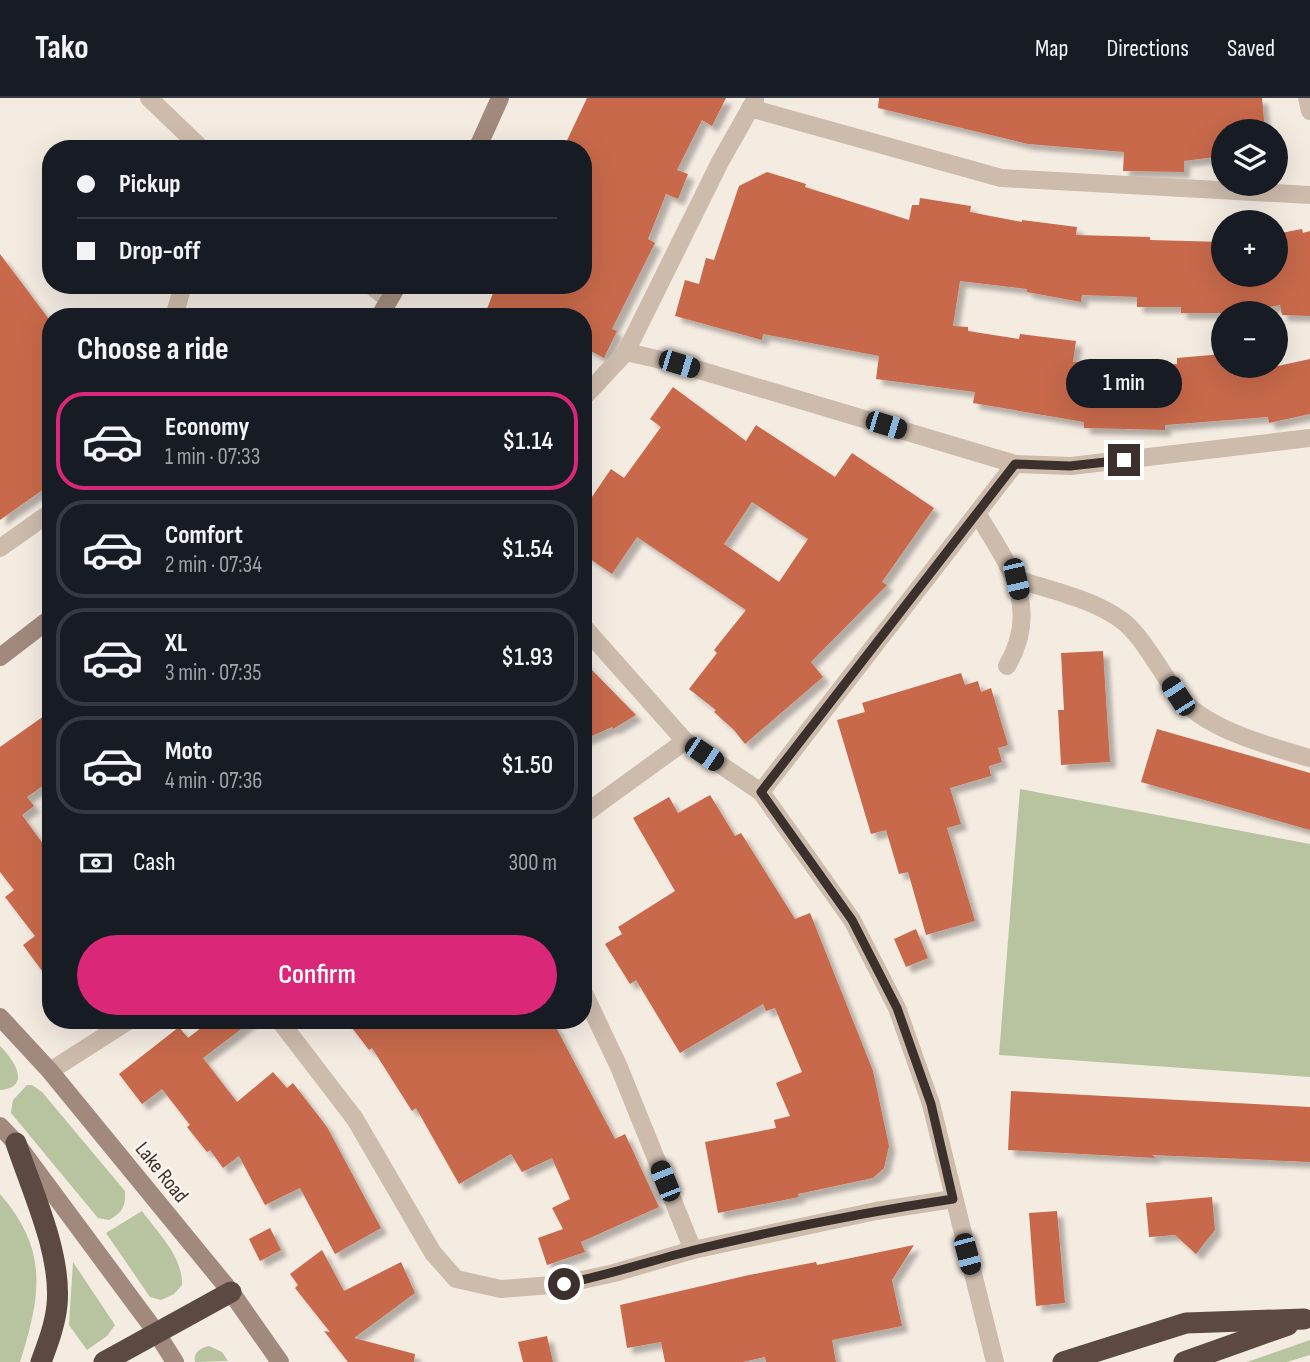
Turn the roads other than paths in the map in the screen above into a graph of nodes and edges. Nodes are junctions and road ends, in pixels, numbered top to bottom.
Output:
1 (149, 98) edge
2 (500, 98) edge
3 (1307, 98) edge
4 (753, 103) edge
5 (1310, 111) edge
6 (193, 140) edge
7 (481, 140) edge
8 (1310, 195) edge
9 (626, 352) junction
10 (592, 388) edge
11 (1310, 438) edge
12 (1015, 464) junction
13 (977, 513) junction
14 (42, 518) edge
15 (0, 548) edge
16 (1016, 579) junction
17 (42, 625) edge
18 (592, 636) edge
19 (0, 657) edge
20 (1007, 666) dead end
21 (684, 741) junction
22 (1310, 758) edge
23 (761, 792) junction
24 (592, 808) edge
25 (592, 1010) edge
26 (0, 1017) edge
27 (116, 1029) edge
28 (286, 1029) edge
29 (50, 1071) junction
30 (0, 1126) edge
31 (16, 1143) junction
32 (953, 1199) junction
33 (693, 1250) junction
34 (231, 1292) junction
35 (1307, 1318) edge
36 (156, 1332) junction
37 (41, 1362) edge
38 (104, 1362) edge
39 (174, 1362) edge
40 (280, 1362) edge
41 (995, 1362) edge
42 (1063, 1362) edge
43 (1184, 1362) edge

1 - 6 street
2 - 7 main road
3 - 5 street
4 - 8 street
4 - 9 street
9 - 10 street
9 - 12 street
11 - 12 street
12 - 13 street
13 - 16 street
13 - 23 street
14 - 15 street
16 - 20 street
16 - 22 street
17 - 19 main road
18 - 21 street
21 - 23 street
21 - 24 street
23 - 32 street
25 - 33 street
26 - 29 main road, Lake Road
27 - 29 street
28 - 33 street
29 - 34 main road, Lake Road
30 - 31 main road
31 - 36 main road
31 - 37 highway
32 - 33 street
32 - 41 street
34 - 36 highway
34 - 40 main road, Lake Road
35 - 42 highway
35 - 43 highway
36 - 38 highway
36 - 39 main road

